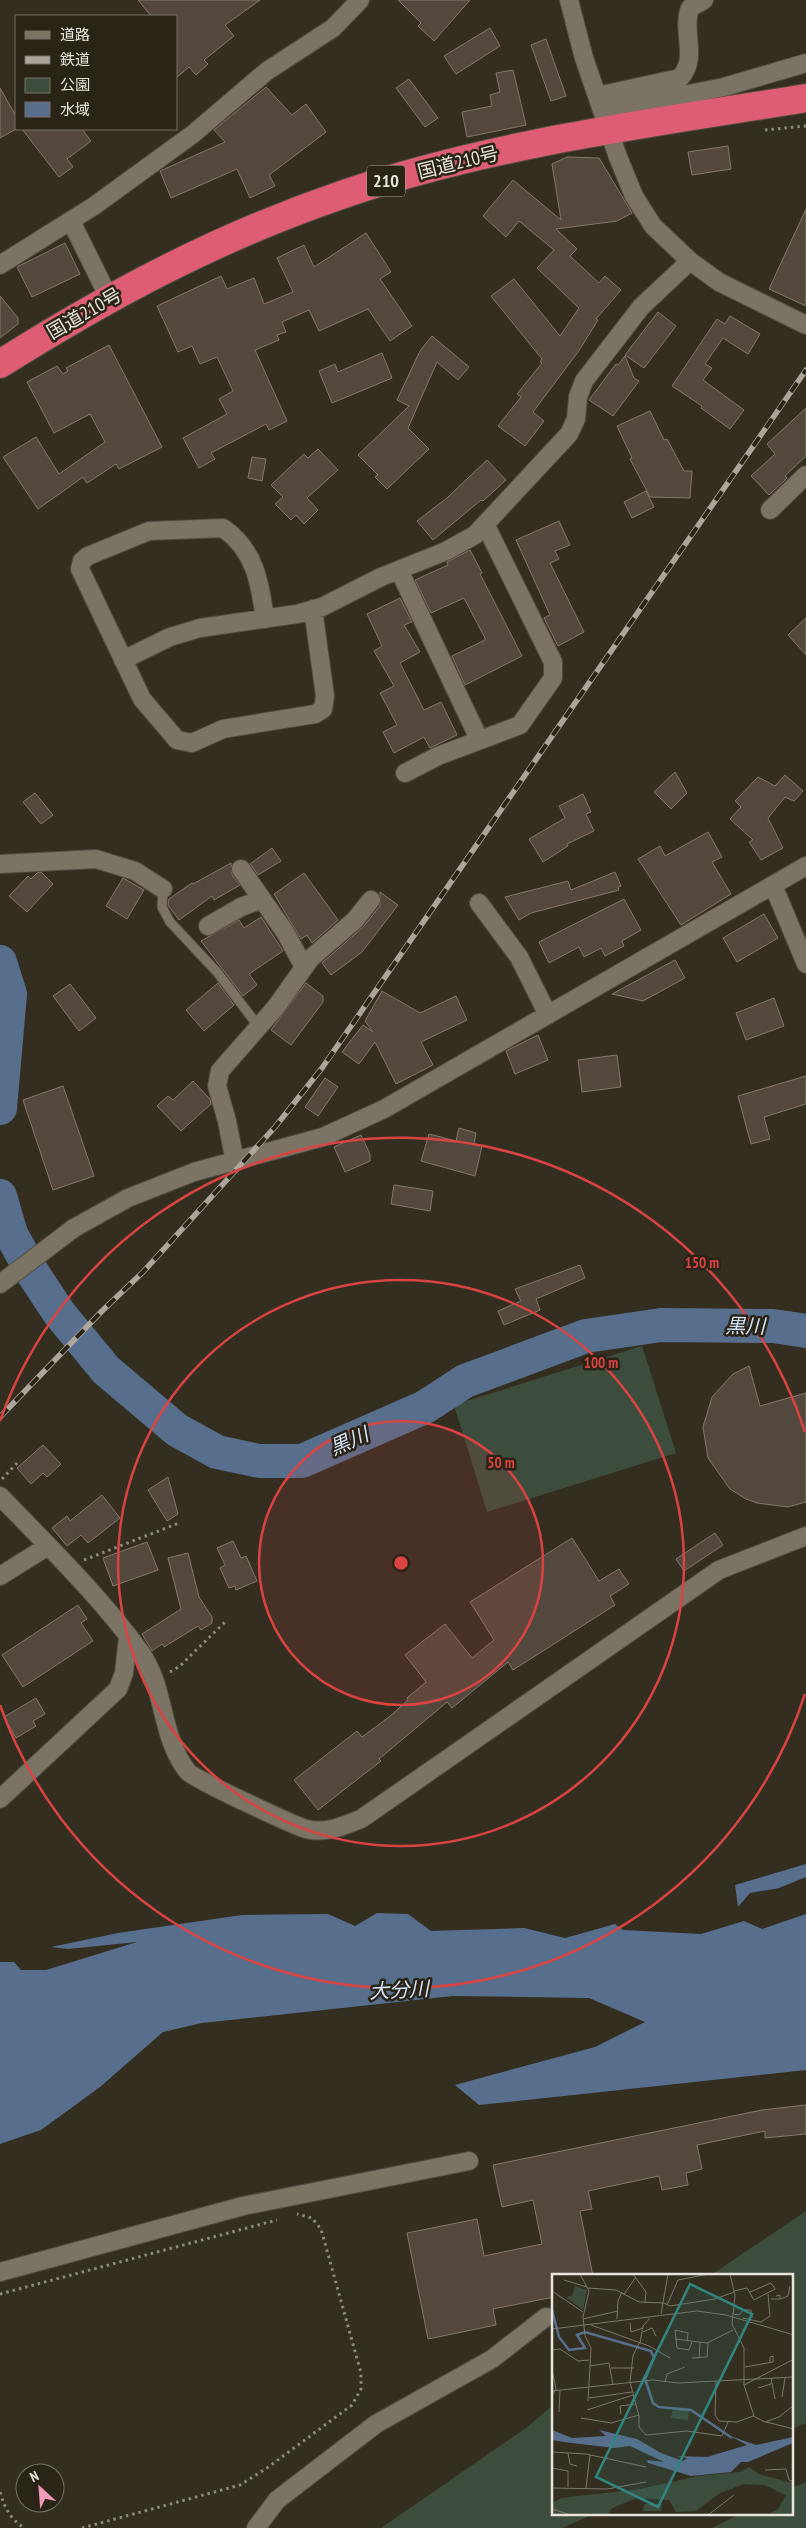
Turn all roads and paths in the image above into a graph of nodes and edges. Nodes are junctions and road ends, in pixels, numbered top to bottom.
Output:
1 (360, 0) edge
2 (569, 0) edge
3 (704, 0) edge
4 (806, 63) edge
5 (806, 98) edge
6 (603, 113) junction
7 (71, 221) junction
8 (690, 261) junction
9 (0, 265) edge
10 (109, 298) junction
11 (806, 325) edge
12 (0, 364) edge
13 (806, 475) edge
14 (770, 510) dead end
15 (485, 524) junction
16 (399, 570) junction
17 (313, 609) junction
18 (265, 619) junction
19 (123, 660) junction
20 (480, 739) junction
21 (405, 773) dead end
22 (0, 864) edge
23 (806, 866) edge
24 (241, 869) dead end
25 (773, 885) junction
26 (163, 889) joint
27 (262, 899) junction
28 (371, 900) dead end
29 (479, 903) dead end
30 (208, 926) dead end
31 (806, 964) edge
32 (304, 967) junction
33 (548, 1015) junction
34 (259, 1027) junction
35 (235, 1162) junction
36 (0, 1284) edge
37 (20, 1460) dead end
38 (0, 1481) edge
39 (0, 1496) edge
40 (179, 1522) dead end
41 (806, 1536) edge
42 (48, 1546) junction
43 (67, 1566) junction
44 (0, 1576) edge
45 (225, 1622) dead end
46 (128, 1637) junction
47 (154, 1680) junction
48 (0, 1799) edge
49 (469, 2161) dead end
50 (288, 2217) dead end
51 (278, 2219) dead end
52 (0, 2272) edge
53 (0, 2294) edge
54 (546, 2318) dead end
55 (0, 2492) edge
56 (24, 2528) edge
57 (82, 2528) edge
58 (256, 2528) edge

1 - 7 street
2 - 6 street
3 - 6 street
4 - 6 street
5 - 6 highway, 国道210号 / 210
6 - 8 street
6 - 10 highway, 国道210号 / 210
7 - 9 street
7 - 10 street
8 - 11 street
8 - 15 street
10 - 12 highway, 国道210号 / 210
13 - 14 street
15 - 16 street
15 - 20 street
16 - 17 street
16 - 20 street
17 - 18 street
17 - 19 street
18 - 19 street
18 - 19 street
20 - 21 street
22 - 26 street
23 - 25 street
24 - 27 street
25 - 31 street
25 - 33 street
26 - 34 lane
27 - 30 street
27 - 32 street
28 - 32 street
29 - 33 street
32 - 34 street
33 - 35 street
34 - 35 street
35 - 36 street
37 - 38 path
39 - 42 street
40 - 43 path
41 - 47 street
42 - 43 street
42 - 44 street
43 - 46 street
45 - 47 path
46 - 47 street
46 - 48 street
49 - 52 street
50 - 57 path
51 - 53 path
54 - 58 street
55 - 56 path

